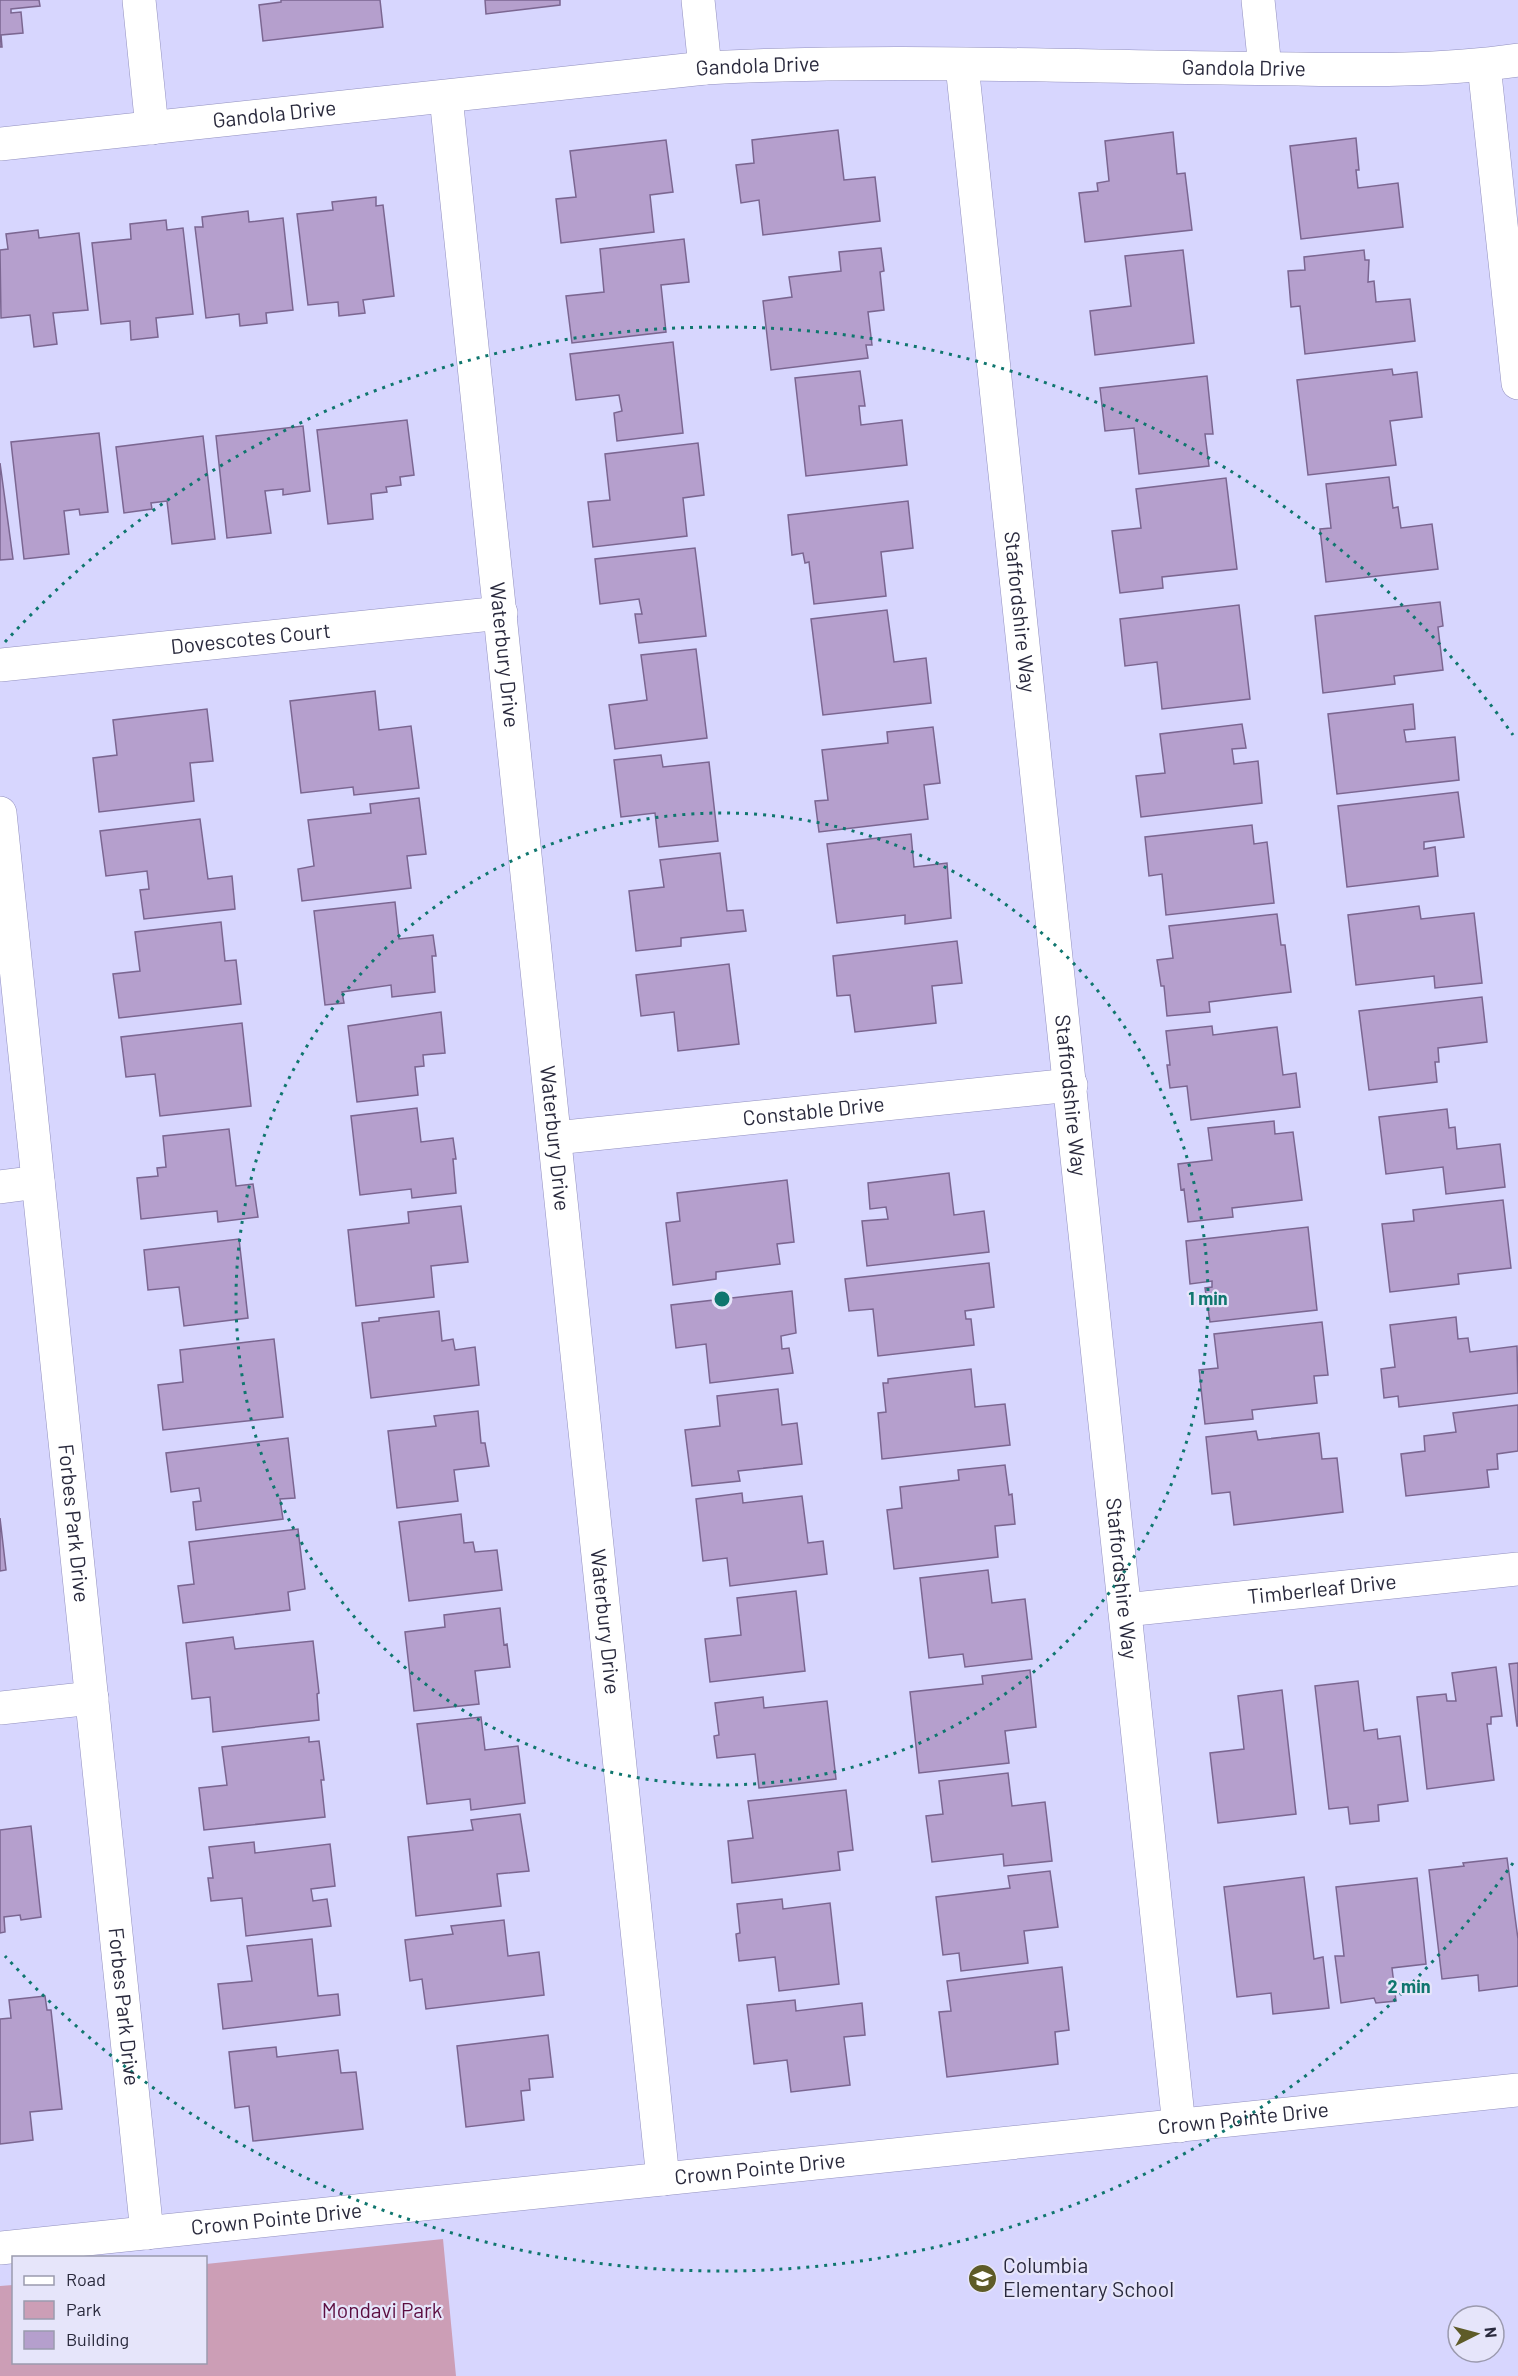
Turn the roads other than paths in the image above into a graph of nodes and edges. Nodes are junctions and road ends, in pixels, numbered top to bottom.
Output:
1 (139, 0) edge
2 (698, 0) edge
3 (1258, 0) edge
4 (1518, 60) edge
5 (962, 65) junction
6 (1484, 65) junction
7 (705, 68) junction
8 (1265, 68) junction
9 (446, 97) junction
10 (152, 128) junction
11 (0, 144) edge
12 (1518, 383) edge
13 (501, 613) junction
14 (0, 665) edge
15 (0, 813) edge
16 (1071, 1084) junction
17 (555, 1138) junction
18 (38, 1182) junction
19 (0, 1186) edge
20 (1518, 1569) edge
21 (1125, 1610) junction
22 (92, 1698) junction
23 (0, 1708) edge
24 (1518, 2090) edge
25 (1179, 2126) junction
26 (663, 2179) junction
27 (147, 2233) junction
28 (0, 2248) edge

1 - 10 street
2 - 7 street
3 - 8 street
4 - 6 street, Gandola Drive
5 - 7 street, Gandola Drive
5 - 8 street, Gandola Drive
5 - 16 street, Staffordshire Way
6 - 8 street, Gandola Drive
6 - 12 street
7 - 9 street, Gandola Drive
9 - 10 street, Gandola Drive
9 - 13 street, Waterbury Drive
10 - 11 street, Gandola Drive
13 - 14 street, Dovescotes Court
13 - 17 street, Waterbury Drive
15 - 18 street, Forbes Park Drive
16 - 17 street, Constable Drive
16 - 21 street, Staffordshire Way
17 - 26 street, Waterbury Drive
18 - 19 street
18 - 22 street, Forbes Park Drive
20 - 21 street, Timberleaf Drive
21 - 25 street, Staffordshire Way
22 - 23 street
22 - 27 street, Forbes Park Drive
24 - 25 street, Crown Pointe Drive
25 - 26 street, Crown Pointe Drive
26 - 27 street, Crown Pointe Drive
27 - 28 street, Crown Pointe Drive

